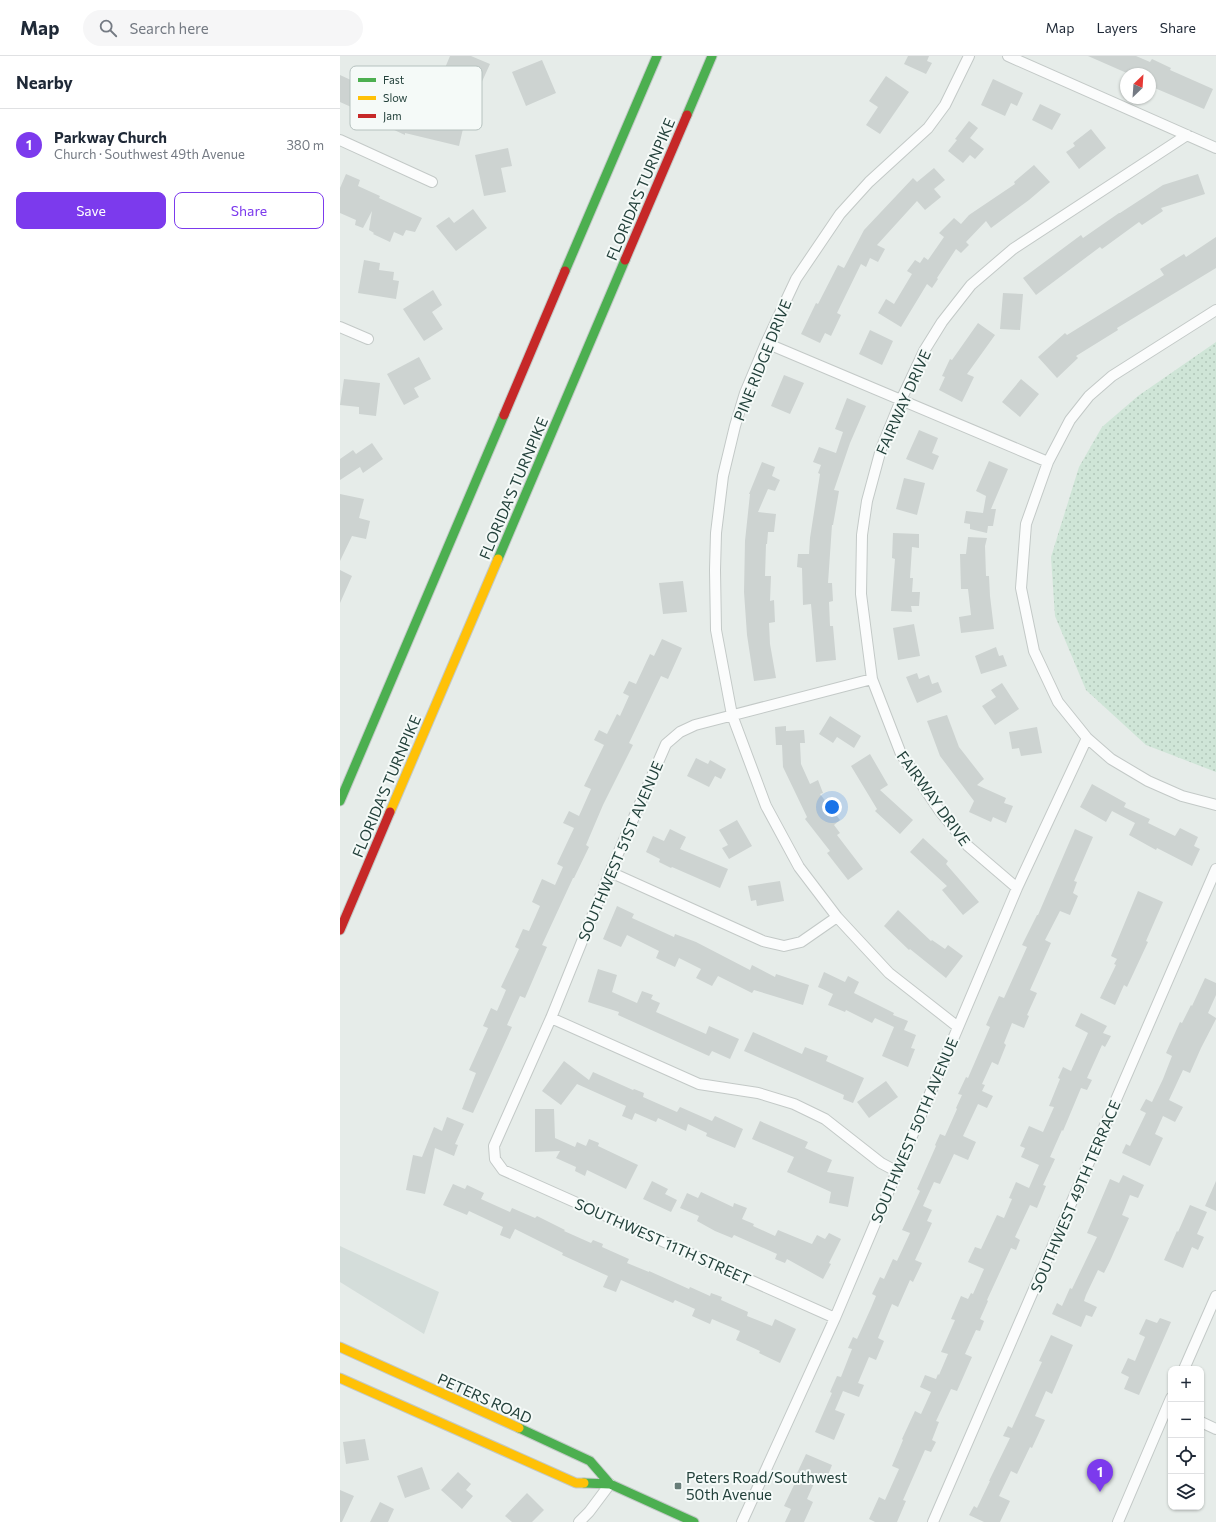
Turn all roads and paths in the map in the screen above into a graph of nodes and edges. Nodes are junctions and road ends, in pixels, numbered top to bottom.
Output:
1 (657, 56) edge
2 (712, 56) edge
3 (969, 56) edge
4 (1008, 56) edge
5 (1186, 135) junction
6 (340, 140) edge
7 (1216, 148) edge
8 (432, 182) dead end
9 (1216, 310) edge
10 (340, 327) edge
11 (368, 339) dead end
12 (766, 343) junction
13 (901, 400) junction
14 (1048, 462) junction
15 (872, 679) junction
16 (732, 715) junction
17 (1087, 738) junction
18 (340, 801) edge
19 (1216, 805) edge
20 (1216, 869) edge
21 (610, 872) junction
22 (1017, 888) junction
23 (837, 917) junction
24 (340, 930) edge
25 (551, 1018) junction
26 (958, 1027) junction
27 (495, 1159) joint
28 (896, 1171) junction
29 (1216, 1296) edge
30 (835, 1318) junction
31 (340, 1347) edge
32 (1185, 1366) edge
33 (340, 1378) edge
34 (1168, 1409) edge
35 (1204, 1423) edge
36 (1216, 1428) edge
37 (610, 1484) junction
38 (578, 1522) edge
39 (694, 1522) edge
40 (742, 1522) edge
41 (933, 1522) edge
42 (1118, 1522) edge

1 - 18 main road
2 - 24 main road, FLORIDA'S TURNPIKE
3 - 12 street, PINE RIDGE DRIVE
4 - 5 street
5 - 7 street
5 - 13 street, FAIRWAY DRIVE
6 - 8 street
9 - 14 street
10 - 11 street
12 - 13 street
12 - 16 street, PINE RIDGE DRIVE
13 - 14 street
13 - 15 street, FAIRWAY DRIVE
14 - 17 street
15 - 16 street, SOUTHWEST 51ST AVENUE
15 - 22 street, FAIRWAY DRIVE
16 - 21 street, SOUTHWEST 51ST AVENUE
16 - 23 street, PINE RIDGE DRIVE
17 - 19 street
17 - 22 street, SOUTHWEST 50TH AVENUE
20 - 41 street, SOUTHWEST 49TH TERRACE
21 - 23 street
21 - 25 street, SOUTHWEST 51ST AVENUE
22 - 26 street, SOUTHWEST 50TH AVENUE
23 - 26 street, PINE RIDGE DRIVE
25 - 27 street, SOUTHWEST 51ST AVENUE
25 - 28 street
26 - 28 street, SOUTHWEST 50TH AVENUE
27 - 30 street, SOUTHWEST 11TH STREET
28 - 30 street, SOUTHWEST 50TH AVENUE
29 - 32 street
30 - 40 street, SOUTHWEST 50TH AVENUE
31 - 37 main road, PETERS ROAD
33 - 37 main road, PETERS ROAD
34 - 42 street
35 - 36 street
37 - 38 street
37 - 39 main road, PETERS ROAD

